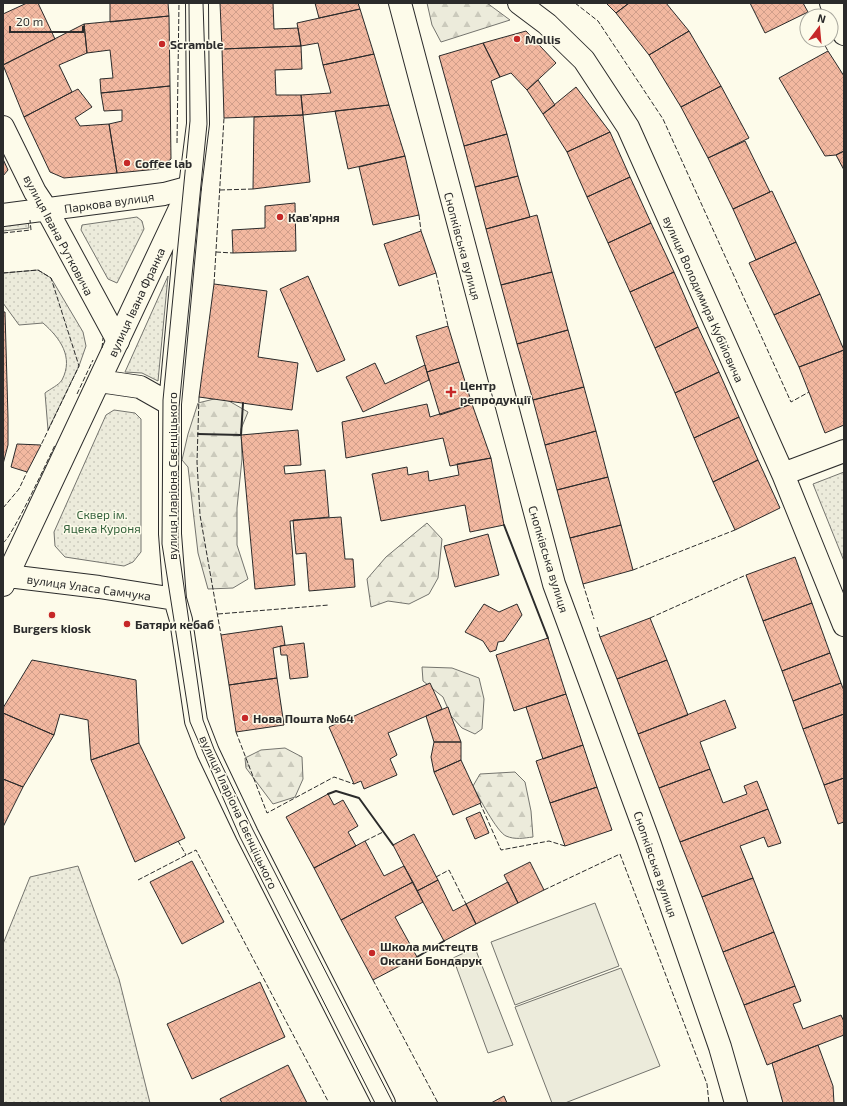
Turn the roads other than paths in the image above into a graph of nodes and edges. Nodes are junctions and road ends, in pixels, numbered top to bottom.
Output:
1 (197, 3) edge
2 (400, 3) edge
3 (518, 3) edge
4 (830, 3) edge
5 (844, 34) edge
6 (3, 127) edge
7 (190, 187) junction
8 (47, 210) junction
9 (3, 215) edge
10 (118, 341) junction
11 (99, 381) junction
12 (170, 404) junction
13 (844, 451) edge
14 (783, 474) junction
15 (5, 579) edge
16 (176, 599) junction
17 (844, 625) edge
18 (384, 1103) edge
19 (736, 1103) edge

1 - 7 main road, вулиця Івана Франка
2 - 19 main road, Снопківська вулиця
3 - 14 main road, вулиця Володимира Кубійовича
4 - 5 main road
6 - 8 main road, вулиця Івана Рутковича
7 - 8 main road, Паркова вулиця
7 - 10 main road, вулиця Івана Франка
7 - 12 main road, вулиця Іларіона Свєнціцького
8 - 9 main road, Паркова вулиця
8 - 10 main road, вулиця Івана Рутковича
10 - 11 main road, вулиця Івана Франка
11 - 12 main road
11 - 15 main road, вулиця Івана Франка
12 - 16 main road, вулиця Іларіона Свєнціцького
13 - 14 main road
14 - 17 main road, вулиця Володимира Кубійовича
15 - 16 main road, вулиця Уласа Самчука
16 - 18 main road, вулиця Іларіона Свєнціцького

